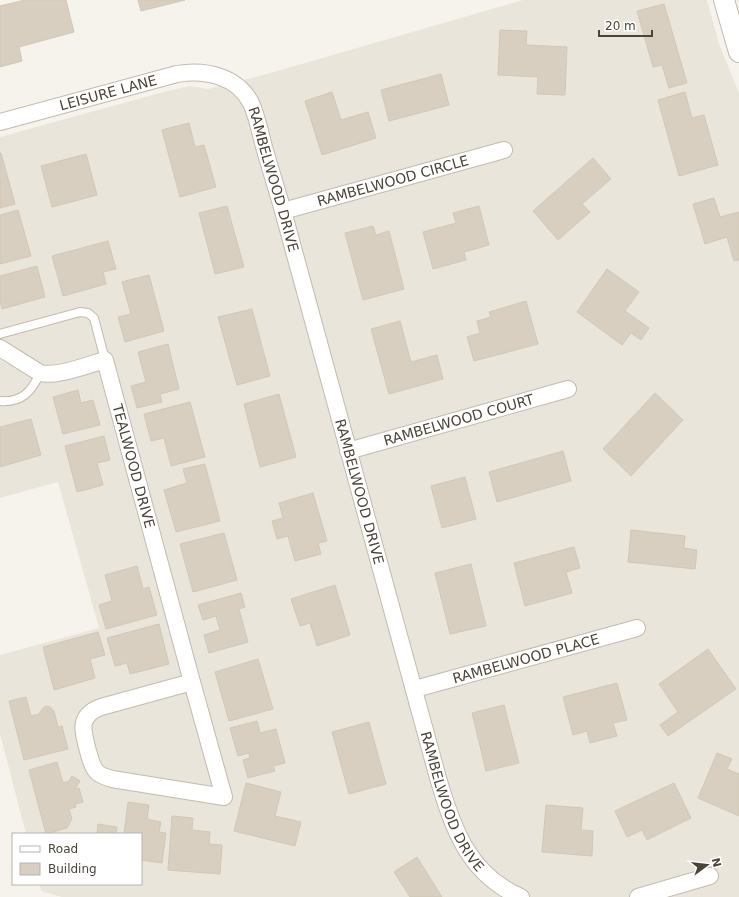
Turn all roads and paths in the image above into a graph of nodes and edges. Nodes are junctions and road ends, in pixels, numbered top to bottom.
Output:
1 (724, 0) edge
2 (739, 52) edge
3 (218, 76) joint
4 (0, 122) edge
5 (504, 150) dead end
6 (283, 211) junction
7 (0, 334) edge
8 (0, 348) edge
9 (105, 360) junction
10 (40, 373) junction
11 (568, 390) dead end
12 (0, 401) edge
13 (348, 450) junction
14 (637, 628) dead end
15 (192, 682) junction
16 (415, 689) junction
17 (710, 876) dead end
18 (521, 897) edge
19 (638, 897) edge

1 - 2 street
3 - 4 street, LEISURE LANE
3 - 6 street, RAMBELWOOD DRIVE
5 - 6 street, RAMBELWOOD CIRCLE
6 - 13 street, RAMBELWOOD DRIVE
7 - 9 lane
8 - 10 street
9 - 10 street
9 - 15 street, TEALWOOD DRIVE
10 - 12 lane
11 - 13 street, RAMBELWOOD COURT
13 - 16 street, RAMBELWOOD DRIVE
14 - 16 street, RAMBELWOOD PLACE
15 - 15 street, TEALWOOD DRIVE
16 - 18 street, RAMBELWOOD DRIVE
17 - 19 street

